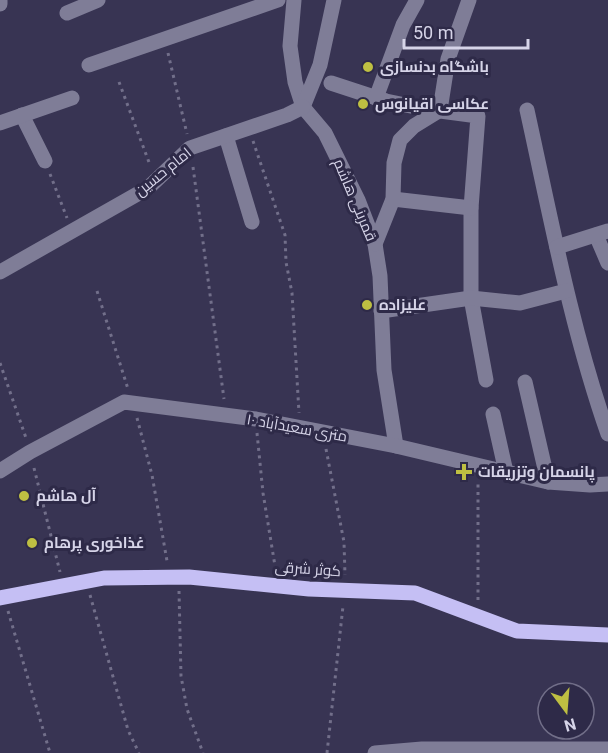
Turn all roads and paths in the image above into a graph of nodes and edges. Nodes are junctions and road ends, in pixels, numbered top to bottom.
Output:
1 (98, 0) edge
2 (278, 0) edge
3 (294, 0) edge
4 (334, 0) edge
5 (417, 0) edge
6 (468, 0) edge
7 (67, 13) dead end
8 (165, 39) junction
9 (89, 65) dead end
10 (119, 82) dead end
11 (332, 83) dead end
12 (72, 98) dead end
13 (376, 98) junction
14 (303, 107) junction
15 (440, 110) junction
16 (527, 110) dead end
17 (22, 116) junction
18 (0, 123) edge
19 (248, 128) junction
20 (226, 136) junction
21 (190, 148) junction
22 (45, 161) joint
23 (156, 180) junction
24 (393, 199) junction
25 (471, 208) junction
26 (252, 222) dead end
27 (72, 231) junction
28 (602, 233) edge
29 (375, 244) junction
30 (557, 247) junction
31 (608, 263) edge
32 (0, 272) edge
33 (97, 291) dead end
34 (566, 291) junction
35 (471, 298) junction
36 (381, 311) junction
37 (0, 363) edge
38 (486, 380) dead end
39 (525, 382) dead end
40 (133, 404) junction
41 (493, 414) dead end
42 (226, 415) junction
43 (256, 419) junction
44 (300, 428) junction
45 (322, 432) junction
46 (608, 434) edge
47 (396, 446) junction
48 (30, 452) junction
49 (478, 466) junction
50 (0, 471) edge
51 (506, 472) junction
52 (549, 482) junction
53 (608, 484) edge
54 (174, 578) junction
55 (86, 581) junction
56 (63, 586) junction
57 (278, 586) junction
58 (345, 590) junction
59 (2, 597) edge
60 (478, 616) junction
61 (608, 635) edge
62 (608, 749) edge
63 (422, 751) edge
64 (542, 752) edge
65 (50, 753) edge
66 (139, 753) edge
67 (204, 753) edge
68 (327, 753) edge
69 (375, 753) edge

1 - 7 street
2 - 8 street
3 - 14 street, قمربنی هاشم
4 - 14 street
5 - 13 street
6 - 15 street
8 - 9 street
8 - 21 path
10 - 23 path
11 - 13 street
12 - 17 street
13 - 15 street
14 - 19 street, امام حسین
14 - 29 street, قمربنی هاشم
15 - 24 street
15 - 25 street
16 - 30 street
17 - 18 street
17 - 22 street
19 - 20 street, امام حسین
19 - 44 path
20 - 21 street, امام حسین
20 - 26 street
21 - 23 street, امام حسین
21 - 42 path
22 - 27 path
23 - 27 street, امام حسین
24 - 25 street
24 - 29 street
25 - 35 street
27 - 32 street, امام حسین
28 - 30 street
28 - 31 street
29 - 36 street, قمربنی هاشم
30 - 34 street
33 - 40 path
34 - 35 street
34 - 46 street
35 - 36 street
35 - 38 street
36 - 47 street, قمربنی هاشم
37 - 48 path
39 - 52 street
40 - 42 street, ۱۰ متری سعیدآباد
40 - 48 street, ۱۰ متری سعیدآباد
40 - 54 path
41 - 51 street
42 - 43 street, ۱۰ متری سعیدآباد
43 - 44 street, ۱۰ متری سعیدآباد
43 - 57 path
44 - 45 street, ۱۰ متری سعیدآباد
45 - 47 street, ۱۰ متری سعیدآباد
45 - 58 path
47 - 49 street, ۱۰ متری سعیدآباد
48 - 50 street, ۱۰ متری سعیدآباد
48 - 56 path
49 - 51 street, ۱۰ متری سعیدآباد
49 - 60 path
51 - 52 street, ۱۰ متری سعیدآباد
52 - 53 street, ۱۰ متری سعیدآباد
54 - 55 main road, کوثر شرقی
54 - 57 main road, کوثر شرقی
54 - 67 path
55 - 56 main road, کوثر شرقی
55 - 66 path
56 - 59 main road, کوثر شرقی
57 - 58 main road, کوثر شرقی
58 - 60 main road, کوثر شرقی
58 - 68 path
59 - 65 path
60 - 61 main road, کوثر شرقی
62 - 64 street
63 - 64 street
63 - 69 street

